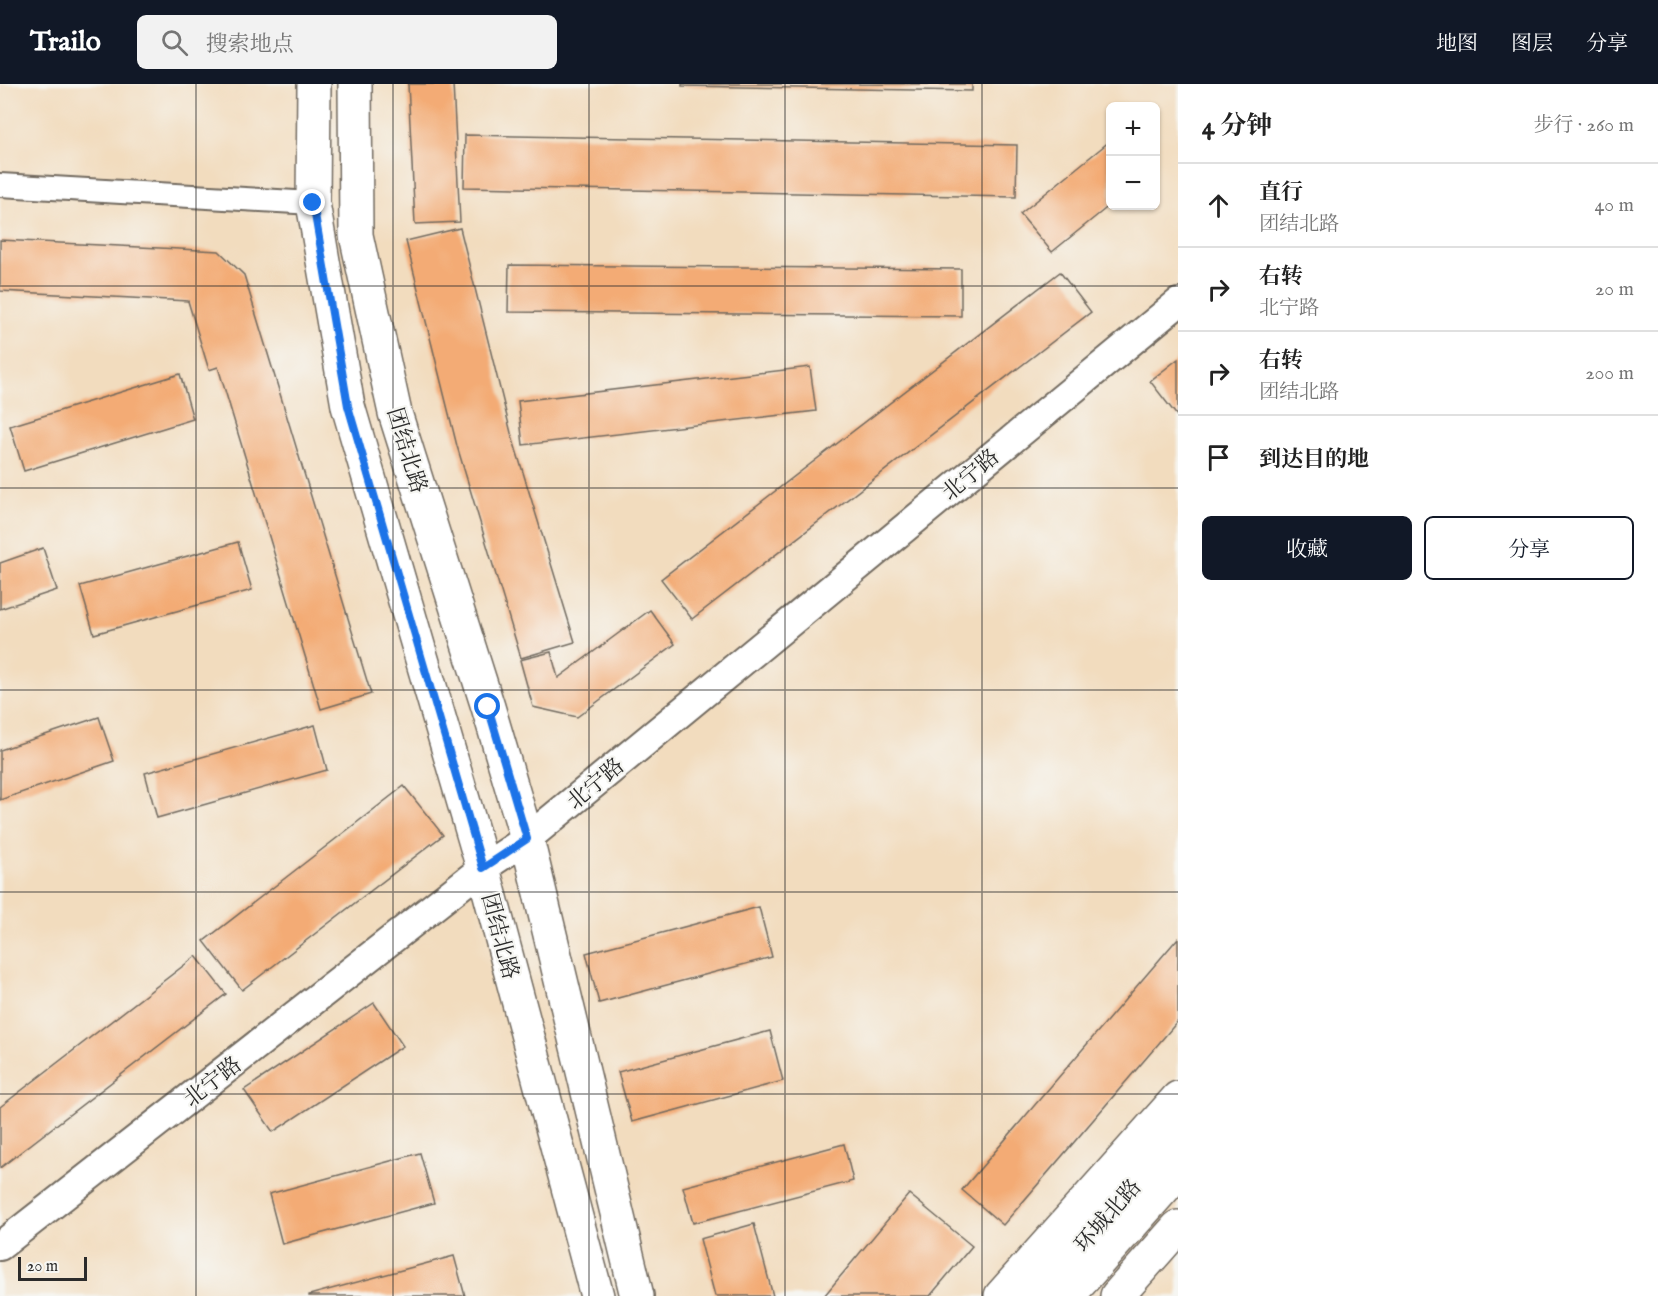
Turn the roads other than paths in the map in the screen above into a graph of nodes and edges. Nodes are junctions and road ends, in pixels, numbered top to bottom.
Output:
1 (314, 84) edge
2 (355, 84) edge
3 (0, 185) edge
4 (313, 203) junction
5 (1178, 303) edge
6 (527, 839) junction
7 (483, 868) junction
8 (1178, 1098) edge
9 (1178, 1133) edge
10 (1178, 1172) edge
11 (1178, 1227) edge
12 (0, 1246) edge
13 (1079, 1272) edge
14 (597, 1296) edge
15 (637, 1296) edge
16 (1001, 1296) edge
17 (1035, 1296) edge
18 (1118, 1296) edge

1 - 4 main road, 团结北路
2 - 6 main road, 团结北路
3 - 4 street
4 - 7 main road, 团结北路
5 - 6 street, 北宁路
6 - 7 street, 北宁路
6 - 15 main road, 团结北路
7 - 12 street, 北宁路
7 - 14 main road, 团结北路
8 - 16 main road
9 - 13 main road, 环城北路
10 - 13 main road, 环城北路
11 - 18 main road
13 - 17 main road, 环城北路

